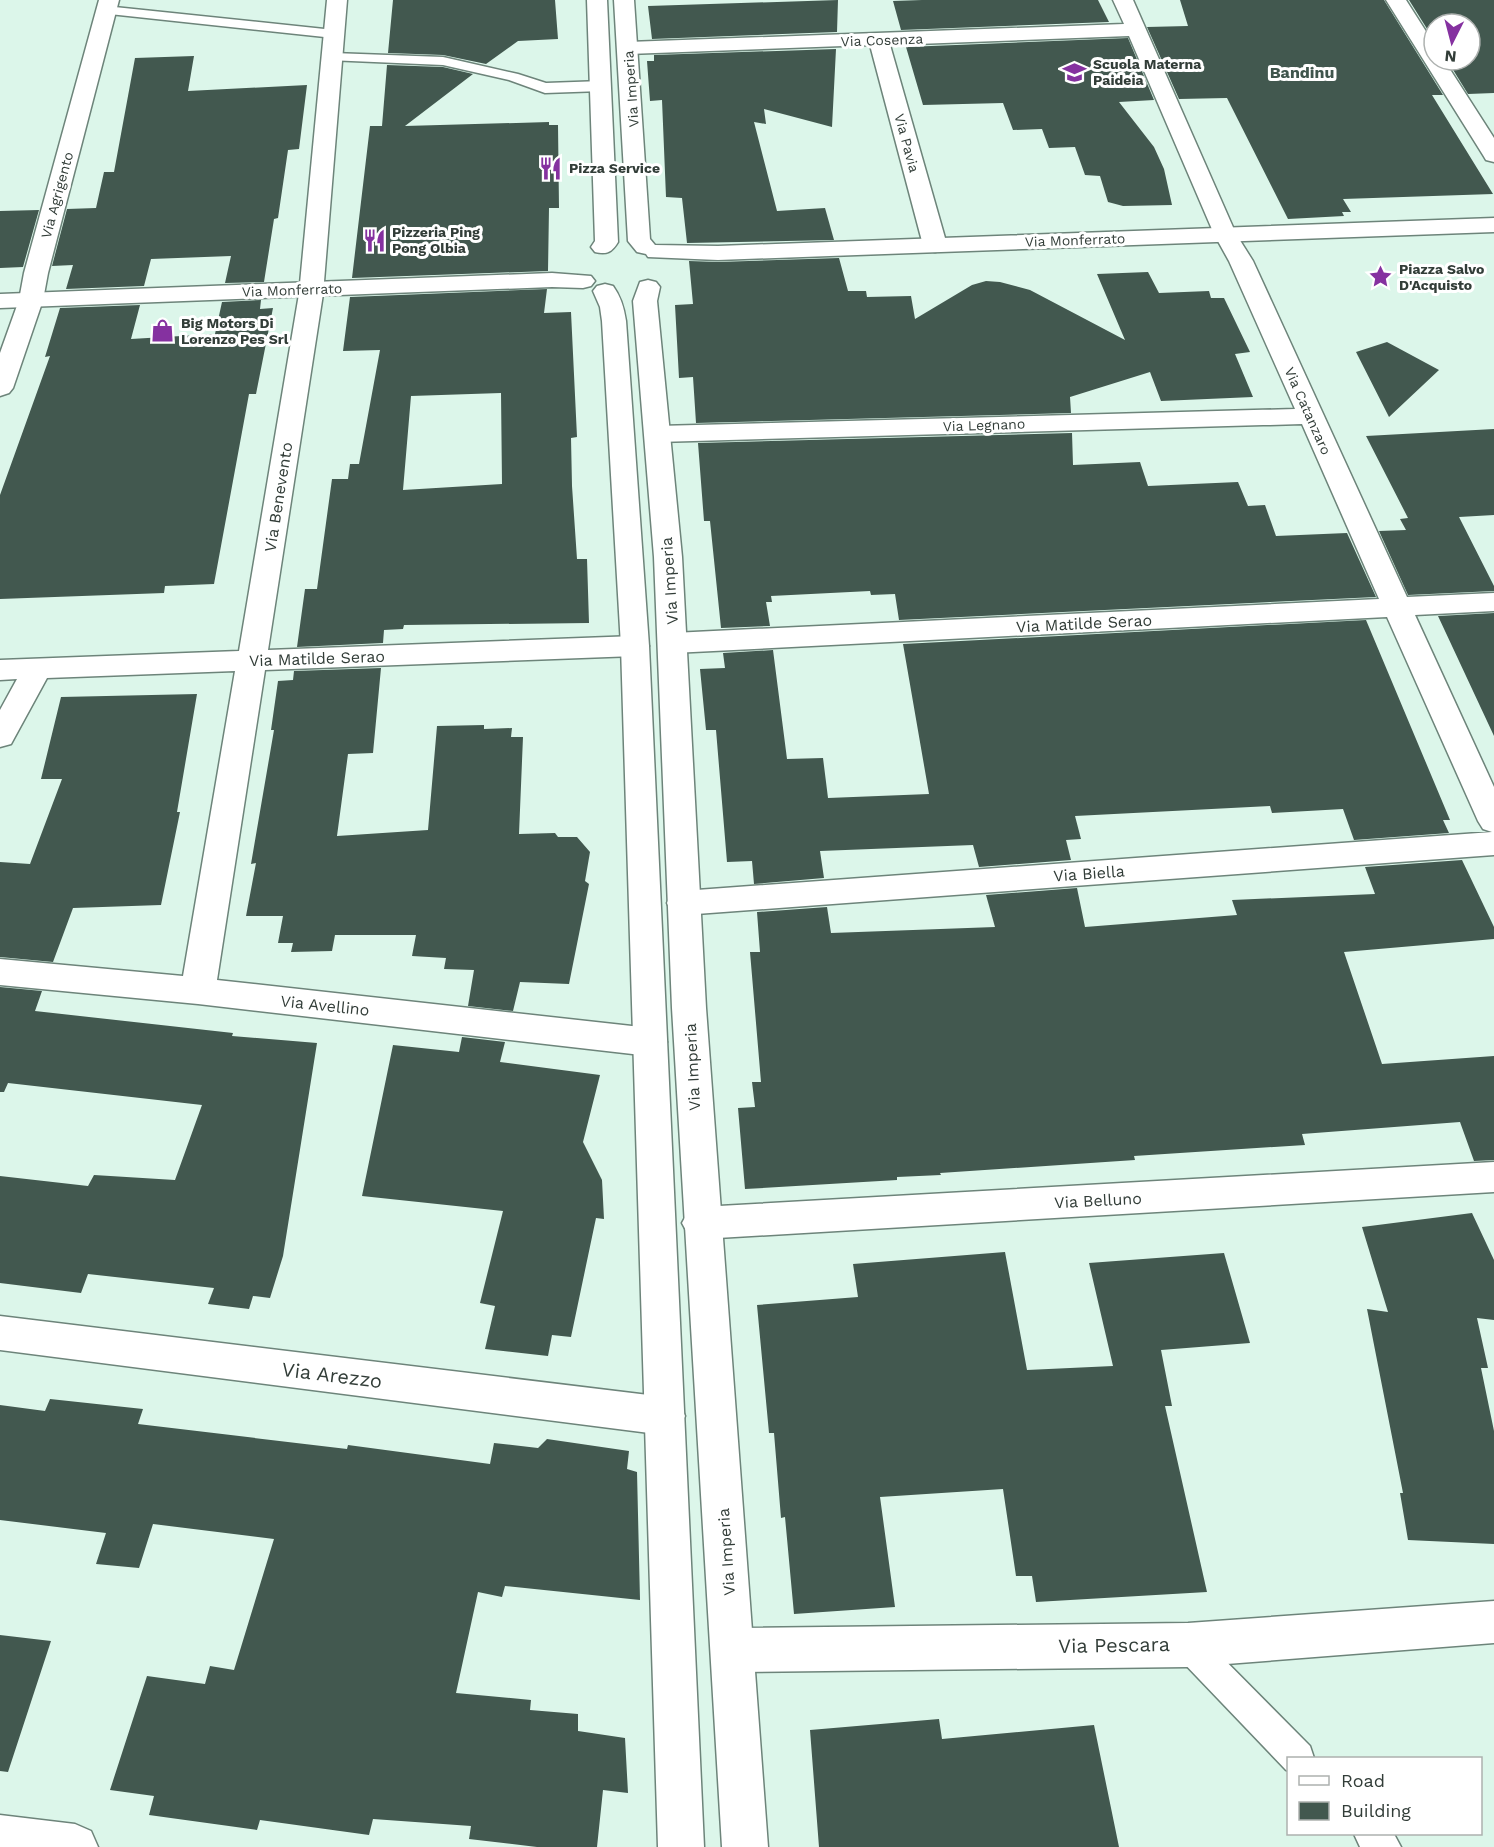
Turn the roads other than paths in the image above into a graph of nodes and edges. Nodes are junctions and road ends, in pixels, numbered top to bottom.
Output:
1 (337, 0) edge
2 (597, 0) edge
3 (624, 0) edge
4 (1123, 0) edge
5 (1396, 0) edge
6 (107, 5) edge
7 (1136, 30) junction
8 (334, 34) junction
9 (879, 40) junction
10 (628, 48) junction
11 (333, 57) junction
12 (602, 86) junction
13 (1494, 155) edge
14 (1494, 225) edge
15 (1494, 243) edge
16 (1231, 244) junction
17 (935, 245) junction
18 (603, 247) junction
19 (650, 250) junction
20 (571, 259) dead end
21 (178, 272) dead end
22 (59, 276) dead end
23 (312, 278) junction
24 (666, 280) junction
25 (28, 285) junction
26 (594, 286) junction
27 (0, 302) edge
28 (0, 388) edge
29 (1310, 416) junction
30 (658, 434) junction
31 (1494, 602) edge
32 (1398, 607) junction
33 (674, 643) junction
34 (635, 646) junction
35 (251, 661) junction
36 (37, 669) junction
37 (0, 670) edge
38 (0, 737) edge
39 (1494, 821) edge
40 (1494, 843) edge
41 (683, 903) junction
42 (0, 972) edge
43 (198, 991) junction
44 (650, 1042) junction
45 (1494, 1177) edge
46 (701, 1222) junction
47 (0, 1333) edge
48 (664, 1416) junction
49 (1494, 1622) edge
50 (1188, 1645) junction
51 (734, 1650) junction
52 (1297, 1757) edge
53 (1373, 1835) edge
54 (0, 1838) edge
55 (75, 1847) edge
56 (681, 1847) edge
57 (746, 1847) edge
58 (1384, 1847) edge

1 - 8 street, Via Benevento
2 - 12 street, Via Imperia
3 - 10 street, Via Imperia
4 - 7 street, Via Catanzaro
5 - 13 street
6 - 8 lane
6 - 25 street, Via Agrigento
7 - 9 street, Via Cosenza
7 - 16 street, Via Catanzaro
8 - 11 street, Via Benevento
9 - 10 street, Via Cosenza
9 - 17 street, Via Pavia
10 - 19 street, Via Imperia
11 - 12 lane
11 - 23 street, Via Benevento
12 - 18 street, Via Imperia
14 - 16 street, Via Monferrato
15 - 16 street, Via Monferrato
16 - 17 street, Via Monferrato
16 - 24 street, Via Monferrato
16 - 29 street, Via Catanzaro
17 - 19 street, Via Monferrato
18 - 19 street, Via Monferrato
18 - 26 street
19 - 24 street, Via Imperia
20 - 23 street, Via Monferrato
21 - 23 street, Via Monferrato
22 - 25 street, Via Monferrato
23 - 25 street, Via Monferrato
23 - 26 street, Via Monferrato
23 - 35 street, Via Benevento
24 - 26 street, Via Monferrato
24 - 30 street, Via Imperia
25 - 27 street, Via Monferrato
25 - 28 street, Via Agrigento
26 - 34 street
29 - 30 street, Via Legnano
29 - 32 street, Via Catanzaro
30 - 33 street, Via Imperia
31 - 32 street, Via Matilde Serao
32 - 33 street, Via Matilde Serao
32 - 39 street, Via Catanzaro
33 - 41 street, Via Imperia
34 - 35 street, Via Matilde Serao
34 - 44 street
35 - 36 street, Via Matilde Serao
35 - 43 street, Via Benevento
36 - 37 street, Via Matilde Serao
36 - 38 street
40 - 41 street, Via Biella
41 - 46 street, Via Imperia
42 - 43 street, Via Avellino
43 - 44 street, Via Avellino
44 - 48 street
45 - 46 street, Via Belluno
46 - 51 street, Via Imperia
47 - 48 street, Via Arezzo
48 - 56 street
49 - 50 street, Via Pescara
50 - 51 street, Via Pescara
50 - 52 lane
51 - 57 street, Via Imperia
53 - 58 lane
54 - 55 street

